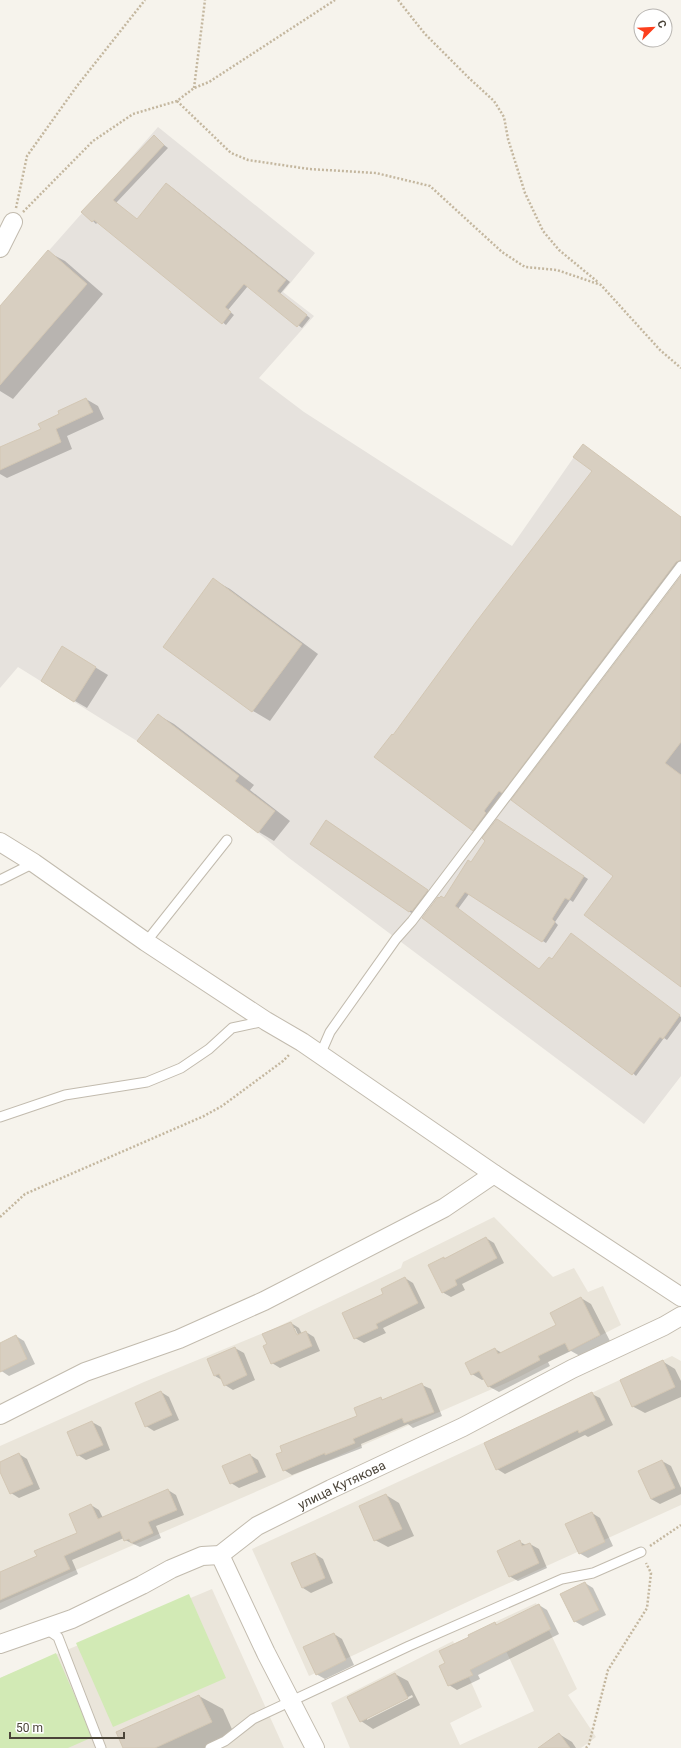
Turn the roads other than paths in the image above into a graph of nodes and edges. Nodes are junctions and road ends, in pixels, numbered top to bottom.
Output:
1 (13, 222) road end
2 (0, 248) edge
3 (681, 566) edge
4 (227, 840) dead end
5 (0, 842) edge
6 (34, 863) junction
7 (0, 880) edge
8 (146, 942) junction
9 (266, 1021) junction
10 (320, 1054) junction
11 (0, 1116) edge
12 (494, 1174) junction
13 (681, 1297) edge
14 (681, 1316) edge
15 (0, 1415) edge
16 (641, 1552) road end
17 (220, 1555) junction
18 (45, 1628) junction
19 (0, 1644) edge
20 (291, 1700) junction
21 (102, 1748) edge
22 (210, 1748) edge
23 (315, 1748) edge

1 - 2 street
3 - 10 lane
4 - 8 lane
5 - 6 street
6 - 7 lane
6 - 8 street
8 - 9 street
9 - 10 street
9 - 11 lane
10 - 12 street
12 - 13 street
12 - 15 street
14 - 17 street, улица Кутякова
16 - 20 lane
17 - 18 street
17 - 20 street
18 - 19 street
18 - 21 lane
20 - 22 lane
20 - 23 street

